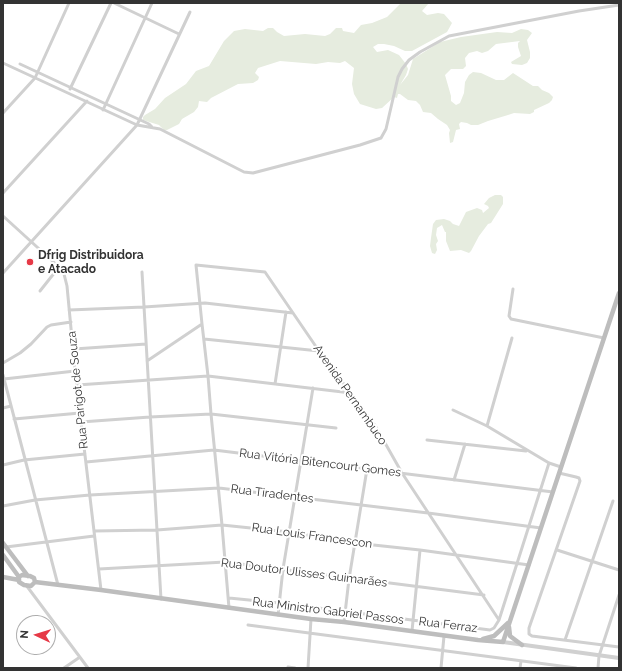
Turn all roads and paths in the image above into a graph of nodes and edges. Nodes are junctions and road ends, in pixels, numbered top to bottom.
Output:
1 (69, 3) edge
2 (113, 3) edge
3 (152, 3) edge
4 (619, 5) edge
5 (190, 12) dead end
6 (145, 18) junction
7 (179, 34) junction
8 (3, 63) edge
9 (20, 64) dead end
10 (37, 72) junction
11 (35, 78) junction
12 (71, 87) junction
13 (68, 92) junction
14 (87, 101) junction
15 (105, 104) junction
16 (103, 110) junction
17 (3, 113) edge
18 (139, 120) junction
19 (137, 125) junction
20 (152, 127) junction
21 (3, 192) edge
22 (3, 216) edge
23 (31, 242) junction
24 (59, 267) junction
25 (3, 272) edge
26 (142, 272) dead end
27 (513, 289) dead end
28 (40, 291) dead end
29 (619, 293) edge
30 (200, 304) junction
31 (144, 307) junction
32 (69, 310) junction
33 (286, 312) junction
34 (292, 313) junction
35 (71, 322) junction
36 (202, 324) junction
37 (512, 338) dead end
38 (604, 338) junction
39 (204, 339) junction
40 (146, 344) junction
41 (280, 347) junction
42 (74, 349) junction
43 (319, 351) junction
44 (147, 360) junction
45 (3, 363) edge
46 (75, 371) junction
47 (208, 376) junction
48 (4, 377) edge
49 (148, 381) junction
50 (275, 384) junction
51 (77, 385) junction
52 (313, 388) junction
53 (351, 393) junction
54 (11, 406) junction
55 (3, 408) edge
56 (453, 410) dead end
57 (80, 414) junction
58 (211, 414) junction
59 (150, 417) junction
60 (14, 419) junction
61 (81, 422) junction
62 (307, 424) junction
63 (487, 426) junction
64 (336, 428) dead end
65 (427, 440) dead end
66 (465, 444) junction
67 (214, 450) junction
68 (528, 451) junction
69 (85, 454) junction
70 (152, 455) junction
71 (24, 460) junction
72 (301, 460) junction
73 (86, 462) junction
74 (549, 463) junction
75 (3, 465) edge
76 (561, 467) junction
77 (367, 469) junction
78 (402, 473) junction
79 (560, 473) junction
80 (454, 480) junction
81 (219, 488) junction
82 (155, 491) junction
83 (540, 491) junction
84 (553, 492) junction
85 (90, 495) junction
86 (294, 496) junction
87 (35, 500) junction
88 (613, 500) dead end
89 (361, 505) junction
90 (3, 506) edge
91 (428, 513) junction
92 (222, 525) junction
93 (529, 526) junction
94 (541, 528) junction
95 (157, 530) junction
96 (94, 531) junction
97 (289, 532) junction
98 (94, 536) junction
99 (46, 541) junction
100 (355, 543) junction
101 (4, 545) edge
102 (420, 550) junction
103 (557, 550) junction
104 (3, 555) edge
105 (456, 555) junction
106 (592, 561) junction
107 (225, 562) junction
108 (517, 563) junction
109 (528, 565) junction
110 (159, 566) junction
111 (99, 569) junction
112 (283, 569) junction
113 (619, 570) edge
114 (28, 576) junction
115 (3, 577) edge
116 (349, 578) junction
117 (19, 579) junction
118 (35, 582) junction
119 (26, 585) junction
120 (58, 585) junction
121 (416, 587) junction
122 (101, 590) junction
123 (484, 595) junction
124 (619, 595) edge
125 (229, 598) junction
126 (161, 599) junction
127 (279, 603) junction
128 (229, 608) junction
129 (344, 611) junction
130 (278, 615) junction
131 (311, 619) junction
132 (413, 620) junction
133 (499, 620) junction
134 (344, 622) junction
135 (510, 622) junction
136 (248, 625) dead end
137 (412, 631) junction
138 (310, 634) junction
139 (444, 636) junction
140 (478, 640) junction
141 (565, 640) junction
142 (503, 642) junction
143 (522, 645) junction
144 (603, 645) junction
145 (619, 647) edge
146 (443, 650) junction
147 (599, 656) junction
148 (80, 657) junction
149 (619, 658) edge
150 (521, 661) junction
151 (288, 667) edge
152 (64, 668) edge
153 (88, 668) edge
154 (295, 668) edge
155 (308, 668) edge
156 (441, 668) edge
157 (520, 668) edge
158 (576, 668) edge
159 (598, 668) edge

1 - 10 street
2 - 6 street
2 - 12 street
3 - 6 street
4 - 20 street
5 - 7 street
6 - 7 street
6 - 15 street
7 - 18 street
8 - 11 street
9 - 10 street
10 - 11 street
10 - 12 street
11 - 13 street
11 - 17 street
12 - 13 street
12 - 15 street
13 - 14 street
14 - 16 street
14 - 21 street
15 - 16 street
15 - 18 street
16 - 19 street
18 - 19 street
18 - 20 street
19 - 20 street
19 - 23 street
22 - 23 street, Rua Parigot de Souza
23 - 24 street, Rua Parigot de Souza
23 - 25 street
24 - 28 street
24 - 32 street, Rua Parigot de Souza
26 - 31 street
27 - 38 street
29 - 38 main road
30 - 31 street
30 - 33 street
30 - 34 street, Avenida Pernambuco
30 - 36 street
31 - 32 street
31 - 40 street
32 - 35 street, Rua Parigot de Souza
33 - 34 street
33 - 41 street
34 - 43 street, Avenida Pernambuco
35 - 42 street, Rua Parigot de Souza
35 - 45 street
36 - 39 street
36 - 44 street
37 - 63 street
38 - 76 main road
39 - 41 street
39 - 47 street
40 - 42 street
40 - 44 street
41 - 43 street
41 - 50 street
42 - 46 street, Rua Parigot de Souza
43 - 53 street, Avenida Pernambuco
44 - 49 street
46 - 48 street
46 - 51 street, Rua Parigot de Souza
47 - 49 street
47 - 50 street
47 - 58 street
48 - 54 street
49 - 51 street
49 - 59 street
50 - 52 street
51 - 57 street, Rua Parigot de Souza
52 - 53 street
52 - 62 street
53 - 78 street, Avenida Pernambuco
54 - 55 street
54 - 60 street
56 - 63 street
57 - 60 street
57 - 61 street, Rua Parigot de Souza
58 - 59 street
58 - 62 street
58 - 67 street
59 - 61 street
59 - 70 street
60 - 71 street
61 - 69 street, Rua Parigot de Souza
62 - 64 street
62 - 72 street
63 - 68 street
65 - 66 street
66 - 68 street
66 - 80 street
67 - 70 street, Rua Vitória Bitencourt Gomes
67 - 72 street, Rua Vitória Bitencourt Gomes
67 - 81 street
68 - 74 street
69 - 71 street
69 - 73 street, Rua Parigot de Souza
70 - 73 street, Rua Vitória Bitencourt Gomes
70 - 82 street
71 - 75 street
71 - 87 street
72 - 77 street, Rua Vitória Bitencourt Gomes
72 - 86 street
73 - 85 street, Rua Parigot de Souza
74 - 76 street
74 - 83 street
76 - 79 main road
77 - 78 street, Rua Vitória Bitencourt Gomes
77 - 89 street
78 - 80 street, Rua Vitória Bitencourt Gomes
78 - 91 street, Avenida Pernambuco
79 - 84 main road
79 - 103 street
80 - 83 street, Rua Vitória Bitencourt Gomes
81 - 82 street, Rua Tiradentes
81 - 86 street, Rua Tiradentes
81 - 92 street
82 - 85 street, Rua Tiradentes
82 - 95 street
83 - 84 street, Rua Vitória Bitencourt Gomes
83 - 93 street
84 - 94 main road
85 - 87 street, Rua Tiradentes
85 - 96 street, Rua Parigot de Souza
86 - 89 street, Rua Tiradentes
86 - 97 street
87 - 90 street, Rua Tiradentes
87 - 99 street
88 - 106 street
89 - 91 street, Rua Tiradentes
89 - 100 street
91 - 93 street, Rua Tiradentes
91 - 105 street, Avenida Pernambuco
92 - 95 street, Rua Louis Francescon
92 - 97 street, Rua Louis Francescon
92 - 107 street
93 - 94 street, Rua Tiradentes
93 - 108 street
94 - 109 main road
95 - 96 street, Rua Louis Francescon
95 - 110 street
96 - 98 street, Rua Parigot de Souza
97 - 100 street, Rua Louis Francescon
97 - 112 street
98 - 99 street
98 - 111 street, Rua Parigot de Souza
99 - 101 street
99 - 120 street
100 - 102 street, Rua Louis Francescon
100 - 116 street
101 - 114 main road
102 - 105 street, Rua Louis Francescon
102 - 121 street
103 - 106 street
103 - 141 street
104 - 117 main road
105 - 108 street, Rua Louis Francescon
105 - 123 street, Avenida Pernambuco
106 - 113 street
106 - 141 street
107 - 110 street, Rua Doutor Ulisses Guimarães
107 - 112 street, Rua Doutor Ulisses Guimarães
107 - 125 street
108 - 109 street, Rua Louis Francescon
108 - 133 street
109 - 135 main road
110 - 111 street, Rua Doutor Ulisses Guimarães
110 - 126 street
111 - 122 street, Rua Parigot de Souza
112 - 116 street, Rua Doutor Ulisses Guimarães
112 - 127 street
114 - 117 main road
114 - 118 main road
115 - 117 main road
116 - 121 street, Rua Doutor Ulisses Guimarães
116 - 129 street
117 - 119 main road
118 - 119 main road, Rua Ministro Gabriel Passos
118 - 120 main road, Rua Ministro Gabriel Passos
119 - 148 street
120 - 122 main road, Rua Ministro Gabriel Passos
121 - 123 street, Rua Doutor Ulisses Guimarães
121 - 132 street
122 - 126 main road, Rua Ministro Gabriel Passos
123 - 133 street, Avenida Pernambuco
124 - 144 street
125 - 127 street, Rua Ferraz
125 - 128 street
126 - 128 main road, Rua Ministro Gabriel Passos
127 - 129 street, Rua Ferraz
127 - 130 street
128 - 130 main road, Rua Ministro Gabriel Passos
129 - 132 street, Rua Ferraz
129 - 134 street
130 - 131 main road, Rua Ministro Gabriel Passos
131 - 134 main road, Rua Ministro Gabriel Passos
131 - 138 street
132 - 133 street, Rua Ferraz
132 - 137 street
134 - 137 main road, Rua Ministro Gabriel Passos
135 - 140 main road
135 - 142 main road
135 - 143 main road
136 - 138 street
137 - 139 main road, Rua Ministro Gabriel Passos
138 - 146 street
138 - 155 street
139 - 140 main road, Rua Ministro Gabriel Passos
139 - 146 street
140 - 142 main road, Rua Ministro Gabriel Passos
141 - 144 street
142 - 143 street, Rua Ministro Gabriel Passos
143 - 147 street, Rua Ministro Gabriel Passos
144 - 145 street
144 - 147 street
146 - 150 street
146 - 156 street
147 - 149 street, Rua Ministro Gabriel Passos
147 - 159 street
148 - 152 street
148 - 153 street
150 - 157 street
150 - 158 street
151 - 154 street

